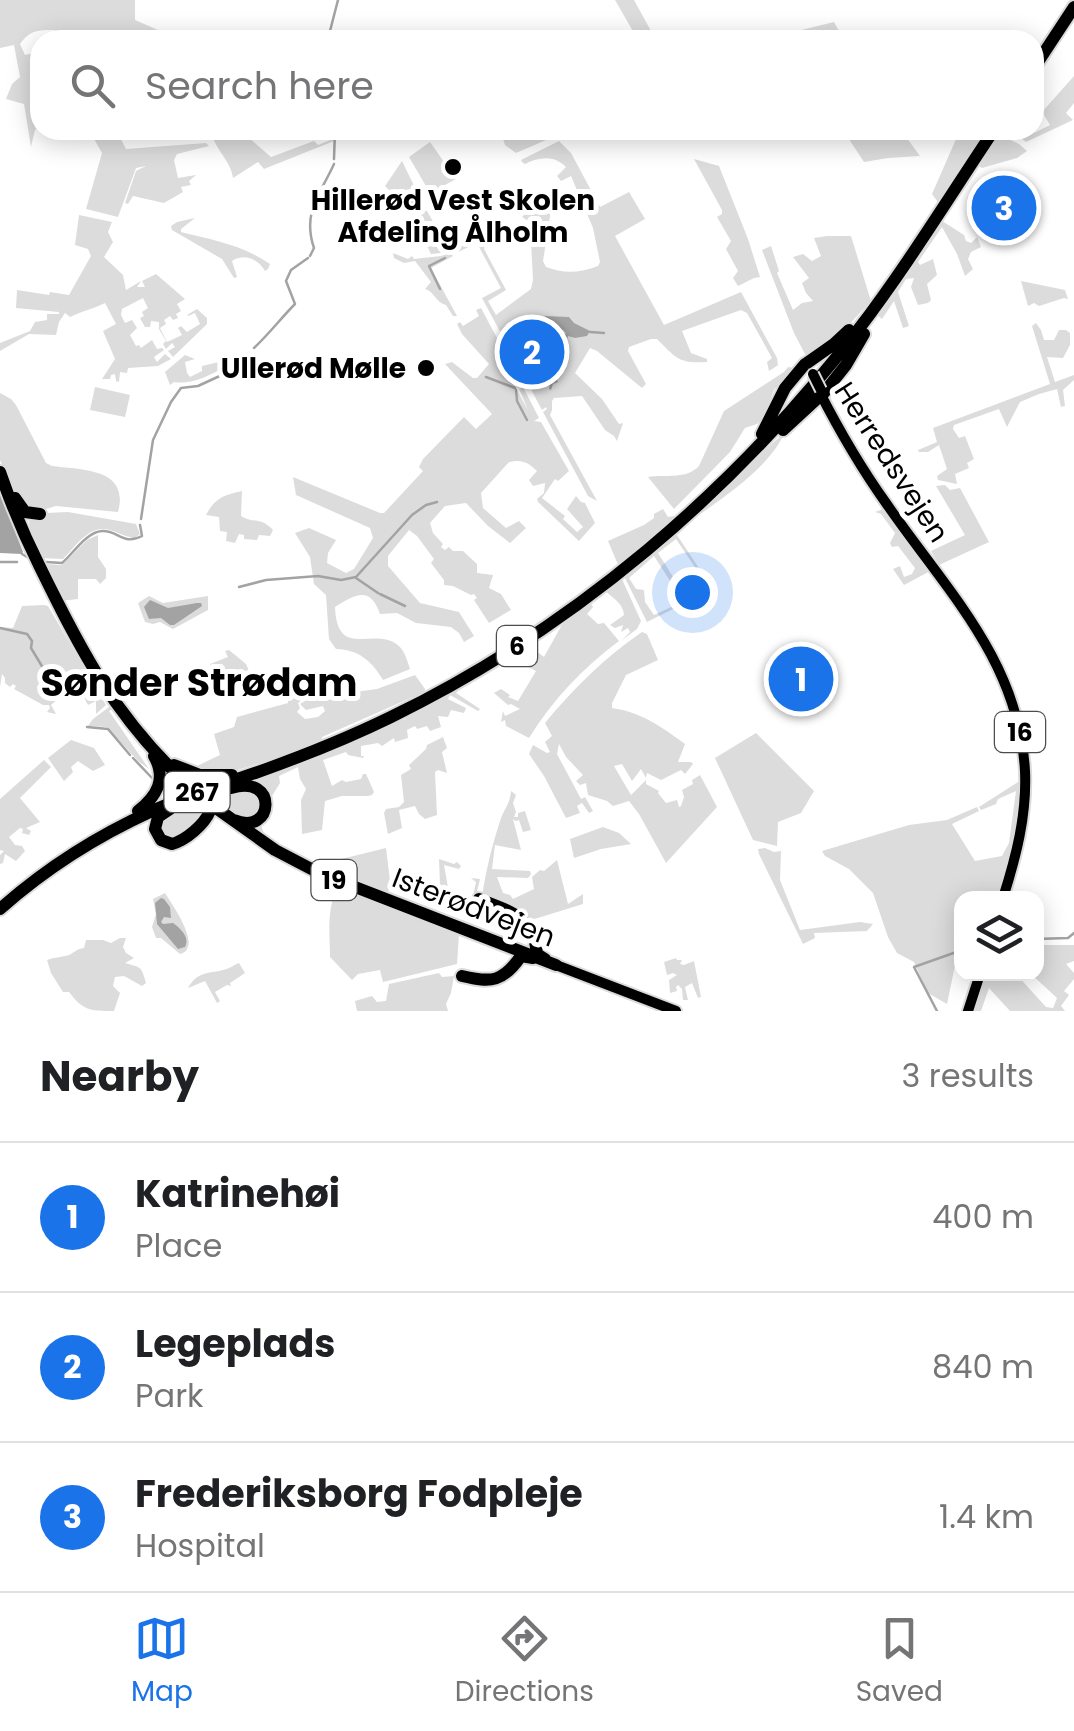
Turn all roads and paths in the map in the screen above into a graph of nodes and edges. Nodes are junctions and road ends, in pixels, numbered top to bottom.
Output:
1 (1074, 7) edge
2 (1044, 53) edge
3 (987, 140) edge
4 (918, 245) junction
5 (809, 366) junction
6 (821, 393) junction
7 (2, 474) edge
8 (724, 480) junction
9 (706, 498) junction
10 (40, 514) dead end
11 (132, 726) junction
12 (297, 757) junction
13 (210, 802) junction
14 (171, 808) junction
15 (107, 833) junction
16 (72, 854) junction
17 (1005, 891) edge
18 (479, 899) dead end
19 (0, 909) edge
20 (501, 944) junction
21 (536, 945) junction
22 (516, 964) junction
23 (553, 964) junction
24 (462, 976) dead end
25 (978, 981) edge
26 (676, 1011) edge
27 (968, 1011) edge

1 - 2 highway
3 - 4 highway, 6
4 - 5 highway
4 - 6 highway
4 - 8 highway, 6
5 - 6 main road, Herredsvejen / 16, bridge
5 - 9 highway
6 - 8 highway
6 - 17 main road, Herredsvejen / 16
7 - 10 highway
7 - 11 highway, Isterødvejen
8 - 9 highway, 6
9 - 12 highway, 6
11 - 12 highway
11 - 13 highway, Isterødvejen / 19, bridge
11 - 16 highway
12 - 13 highway, 6
12 - 15 highway, 267
13 - 14 highway, 6
13 - 14 highway
13 - 20 highway, Isterødvejen / 19
14 - 15 highway
15 - 16 highway, 267
16 - 19 highway, 267
18 - 21 highway
20 - 21 highway
20 - 22 highway
20 - 23 highway, Isterødvejen / 19
21 - 23 highway
22 - 23 highway
22 - 24 highway
23 - 26 main road, Isterødvejen / 19
25 - 27 main road

